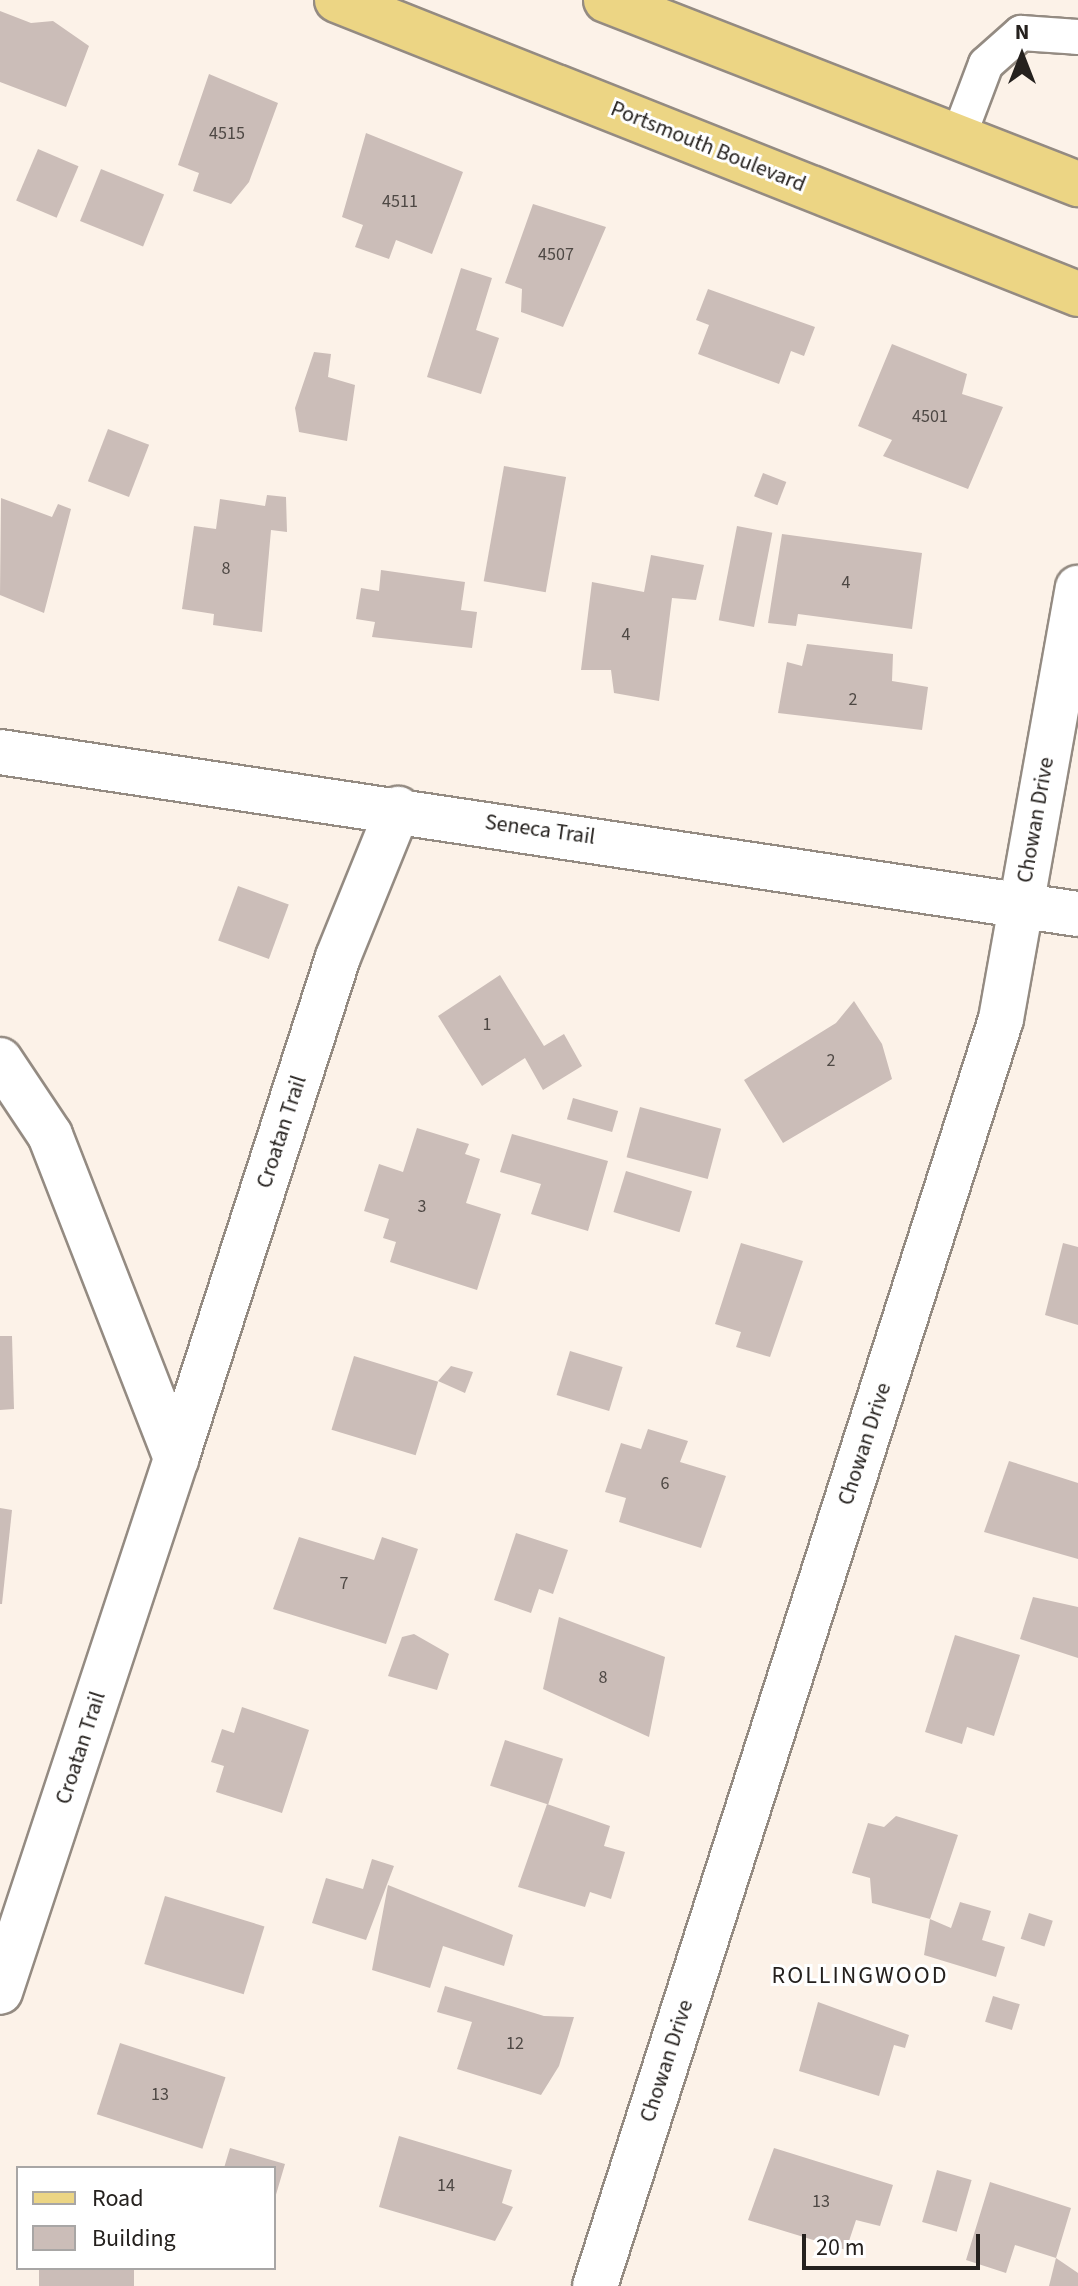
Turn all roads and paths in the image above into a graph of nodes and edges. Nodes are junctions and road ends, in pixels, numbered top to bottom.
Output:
1 (337, 0) edge
2 (606, 0) edge
3 (1078, 37) edge
4 (958, 138) junction
5 (1078, 184) edge
6 (1078, 294) edge
7 (1078, 588) edge
8 (0, 752) edge
9 (398, 809) junction
10 (1021, 906) junction
11 (1078, 914) edge
12 (0, 1060) edge
13 (176, 1459) junction
14 (0, 1992) edge
15 (595, 2286) edge

1 - 6 main road, Portsmouth Boulevard
2 - 4 main road
3 - 4 lane
4 - 5 main road
7 - 10 street, Chowan Drive
8 - 9 street, Seneca Trail
9 - 10 street, Seneca Trail
9 - 13 street, Croatan Trail
10 - 11 street, Seneca Trail
10 - 15 street, Chowan Drive
12 - 13 street
13 - 14 street, Croatan Trail

